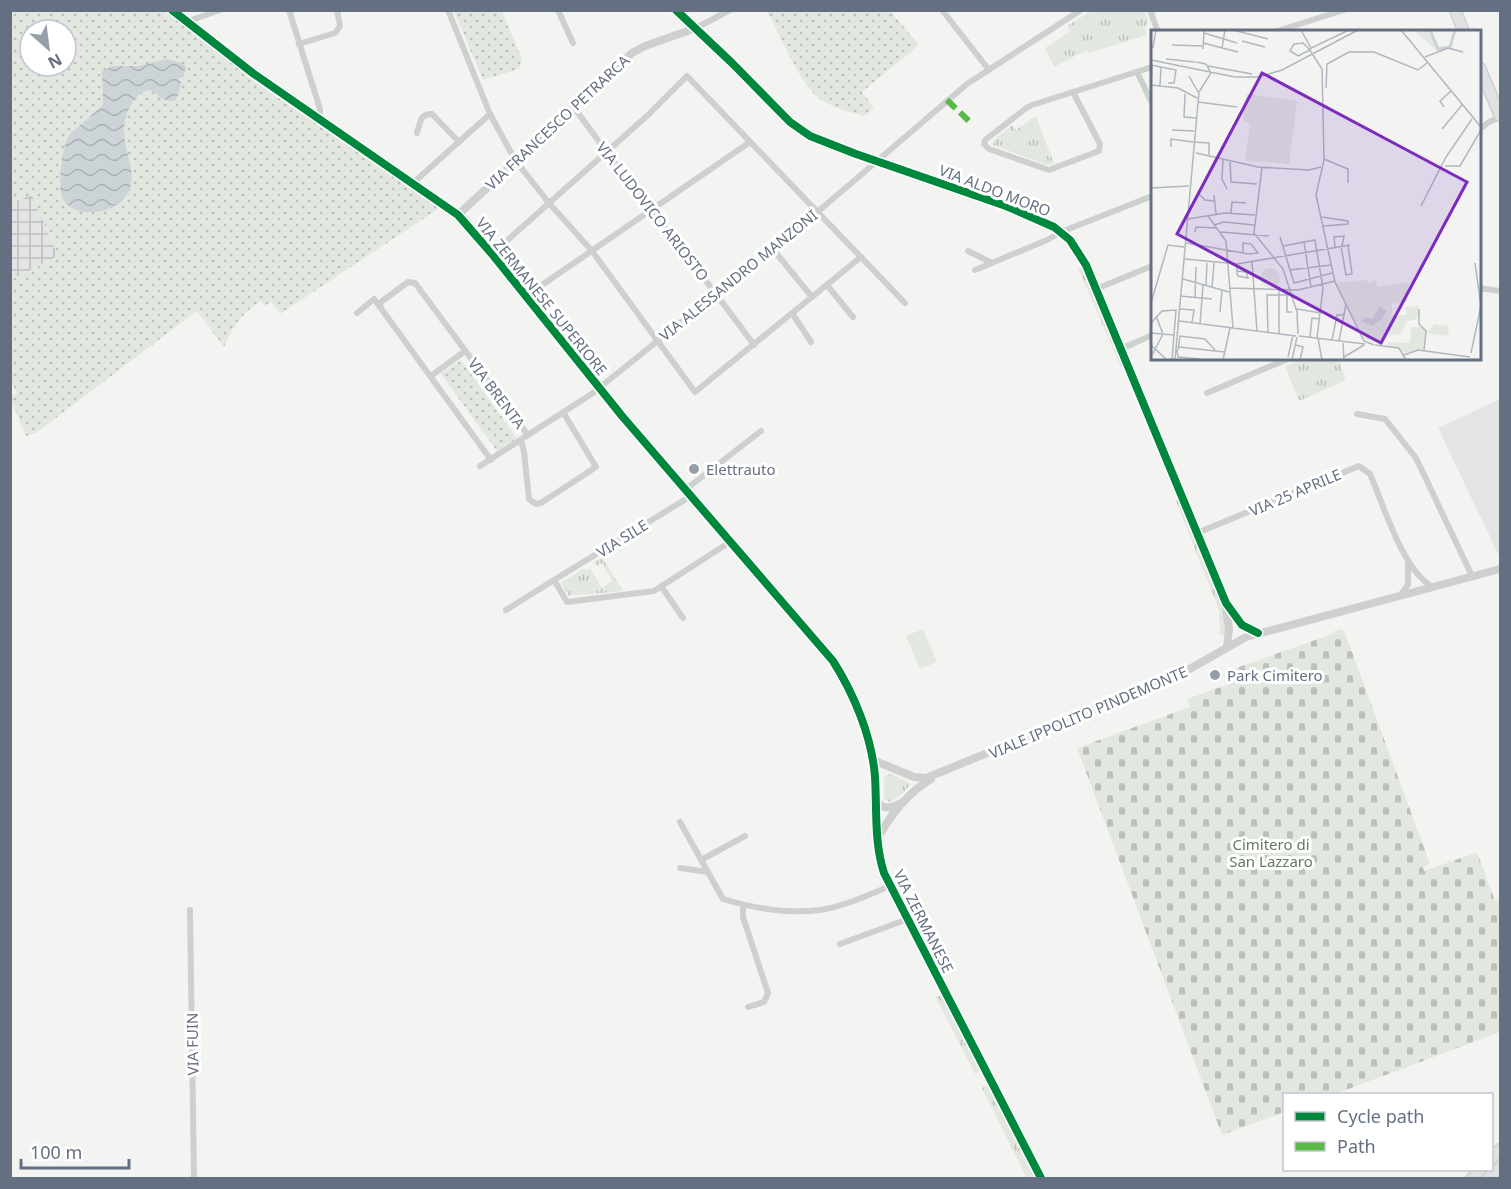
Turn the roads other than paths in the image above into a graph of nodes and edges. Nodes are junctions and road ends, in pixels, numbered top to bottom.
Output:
1 (172, 10) edge
2 (220, 10) edge
3 (289, 10) edge
4 (336, 10) edge
5 (448, 10) edge
6 (558, 10) edge
7 (676, 10) edge
8 (730, 10) edge
9 (942, 10) edge
10 (1081, 10) edge
11 (1150, 10) edge
12 (1344, 10) edge
13 (1455, 10) edge
14 (1072, 13) edge
15 (1328, 13) edge
16 (186, 22) junction
17 (696, 28) junction
18 (1157, 30) edge
19 (1280, 30) edge
20 (1463, 30) edge
21 (573, 43) dead end
22 (299, 44) junction
23 (1151, 67) edge
24 (989, 70) junction
25 (1137, 72) junction
26 (1481, 73) edge
27 (1073, 92) junction
28 (1151, 101) edge
29 (573, 106) junction
30 (490, 114) junction
31 (1500, 116) edge
32 (320, 121) junction
33 (1481, 127) edge
34 (417, 133) dead end
35 (459, 142) junction
36 (750, 142) junction
37 (606, 153) junction
38 (515, 160) junction
39 (876, 161) junction
40 (414, 183) junction
41 (1151, 196) edge
42 (549, 203) junction
43 (651, 209) junction
44 (818, 210) junction
45 (458, 215) junction
46 (1061, 232) junction
47 (772, 248) junction
48 (592, 251) junction
49 (968, 251) dead end
50 (492, 254) junction
51 (861, 257) junction
52 (992, 263) junction
53 (1151, 266) edge
54 (975, 270) dead end
55 (827, 285) junction
56 (1481, 288) edge
57 (1096, 289) junction
58 (1500, 291) edge
59 (717, 293) junction
60 (526, 296) junction
61 (812, 297) junction
62 (905, 303) dead end
63 (380, 307) junction
64 (357, 313) dead end
65 (792, 313) junction
66 (853, 317) dead end
67 (1151, 335) edge
68 (656, 341) junction
69 (811, 342) dead end
70 (754, 345) junction
71 (1121, 349) junction
72 (465, 351) junction
73 (1285, 360) edge
74 (431, 376) junction
75 (599, 388) junction
76 (1208, 393) dead end
77 (563, 412) junction
78 (1357, 414) dead end
79 (761, 431) dead end
80 (528, 435) junction
81 (521, 440) junction
82 (491, 460) junction
83 (480, 466) dead end
84 (688, 493) junction
85 (1197, 533) junction
86 (730, 542) junction
87 (1408, 562) junction
88 (1500, 569) edge
89 (1472, 576) junction
90 (554, 580) junction
91 (661, 586) junction
92 (1431, 586) junction
93 (1401, 594) junction
94 (1226, 603) junction
95 (506, 610) dead end
96 (683, 618) dead end
97 (1242, 625) junction
98 (1229, 629) junction
99 (1258, 633) junction
100 (1242, 639) junction
101 (1227, 647) junction
102 (833, 661) joint
103 (873, 760) junction
104 (943, 772) junction
105 (875, 802) junction
106 (904, 802) junction
107 (680, 822) dead end
108 (745, 836) dead end
109 (877, 839) junction
110 (701, 860) junction
111 (680, 868) dead end
112 (708, 872) junction
113 (890, 886) junction
114 (743, 905) junction
115 (190, 909) dead end
116 (908, 919) junction
117 (840, 944) dead end
118 (748, 1007) dead end
119 (194, 1179) edge
120 (1041, 1179) edge

1 - 16 street, VIA ZERMANESE SUPERIORE
2 - 16 street
3 - 22 street
4 - 22 street
5 - 30 street
6 - 21 street
7 - 17 street, VIA ALDO MORO
8 - 17 street
9 - 24 street
10 - 14 street, VIA ALESSANDRO MANZONI
11 - 18 street
12 - 15 street
13 - 20 main road
14 - 24 street, VIA ALESSANDRO MANZONI
15 - 19 street
16 - 32 street, VIA ZERMANESE SUPERIORE
17 - 29 street, VIA FRANCESCO PETRARCA
17 - 39 street, VIA ALDO MORO
22 - 32 street
23 - 25 street
24 - 39 street, VIA ALESSANDRO MANZONI
25 - 27 street
25 - 28 street
26 - 31 main road
27 - 27 street
29 - 37 street, VIA LUDOVICO ARIOSTO
29 - 38 street, VIA FRANCESCO PETRARCA
30 - 35 street
30 - 38 street
31 - 33 street
32 - 40 street, VIA ZERMANESE SUPERIORE
34 - 35 street
35 - 40 street
36 - 37 street
36 - 43 street
36 - 44 street
37 - 42 street
37 - 43 street, VIA LUDOVICO ARIOSTO
38 - 42 street
38 - 45 street, VIA FRANCESCO PETRARCA
39 - 44 street, VIA ALESSANDRO MANZONI
39 - 46 street, VIA ALDO MORO
40 - 45 street, VIA ZERMANESE SUPERIORE
41 - 46 street
42 - 48 street
42 - 50 street
43 - 48 street
43 - 59 street, VIA LUDOVICO ARIOSTO
44 - 47 street, VIA ALESSANDRO MANZONI
44 - 51 street
45 - 50 street, VIA ZERMANESE SUPERIORE
46 - 52 street
46 - 57 street, VIA ALDO MORO
47 - 59 street, VIA ALESSANDRO MANZONI
47 - 61 street
48 - 60 street
48 - 68 street
49 - 52 street
50 - 60 street, VIA ZERMANESE SUPERIORE
51 - 55 street
51 - 62 street
52 - 54 street
53 - 57 street
55 - 61 street
55 - 66 street
56 - 58 street
57 - 71 street, VIA ALDO MORO
59 - 68 street, VIA ALESSANDRO MANZONI
59 - 70 street, VIA LUDOVICO ARIOSTO
60 - 75 street, VIA ZERMANESE SUPERIORE
61 - 65 street
63 - 64 street
63 - 72 street, VIA BRENTA
63 - 74 street
65 - 69 street
65 - 70 street
67 - 71 street
68 - 70 street
68 - 75 street, VIA ALESSANDRO MANZONI
71 - 85 street, VIA ALDO MORO
72 - 74 street, VIA BRENTA
72 - 80 street, VIA BRENTA
73 - 76 street
74 - 82 street
75 - 77 street, VIA ALESSANDRO MANZONI
75 - 84 street, VIA ZERMANESE SUPERIORE
77 - 80 street, VIA ALESSANDRO MANZONI
77 - 81 street
78 - 89 street
79 - 84 street, VIA SILE
80 - 81 street, VIA ALESSANDRO MANZONI
81 - 82 street, VIA ALESSANDRO MANZONI
82 - 83 street, VIA ALESSANDRO MANZONI
84 - 86 street, VIA ZERMANESE SUPERIORE
84 - 90 street, VIA SILE
85 - 87 street, VIA 25 APRILE
85 - 94 street, VIA ALDO MORO
86 - 91 street
86 - 102 street, VIA ZERMANESE SUPERIORE
87 - 92 street, VIA 25 APRILE
87 - 93 street
88 - 89 street, VIALE IPPOLITO PINDEMONTE
89 - 92 street, VIALE IPPOLITO PINDEMONTE
90 - 91 street
90 - 95 street, VIA SILE
91 - 96 street
92 - 93 street, VIALE IPPOLITO PINDEMONTE
93 - 99 street, VIALE IPPOLITO PINDEMONTE
94 - 97 street
94 - 98 street
97 - 99 street
97 - 100 street
98 - 100 street
98 - 101 street
99 - 100 street, VIALE IPPOLITO PINDEMONTE
100 - 101 street, VIALE IPPOLITO PINDEMONTE
101 - 104 street, VIALE IPPOLITO PINDEMONTE
102 - 103 street, VIA ZERMANESE
103 - 104 street, VIALE IPPOLITO PINDEMONTE
103 - 105 street, VIA ZERMANESE
104 - 106 street, VIALE IPPOLITO PINDEMONTE
105 - 106 street
105 - 109 street, VIA ZERMANESE
106 - 109 street, VIALE IPPOLITO PINDEMONTE
107 - 110 street, VIA ZERMANESE
108 - 110 street
109 - 113 street, VIA ZERMANESE
110 - 112 street, VIA ZERMANESE
111 - 112 street
112 - 114 street, VIA ZERMANESE
113 - 114 street, VIA ZERMANESE
113 - 116 street, VIA ZERMANESE
114 - 118 street
115 - 119 street, VIA FUIN
116 - 117 street, VIA ZERMANESE
116 - 120 street, VIA ZERMANESE

